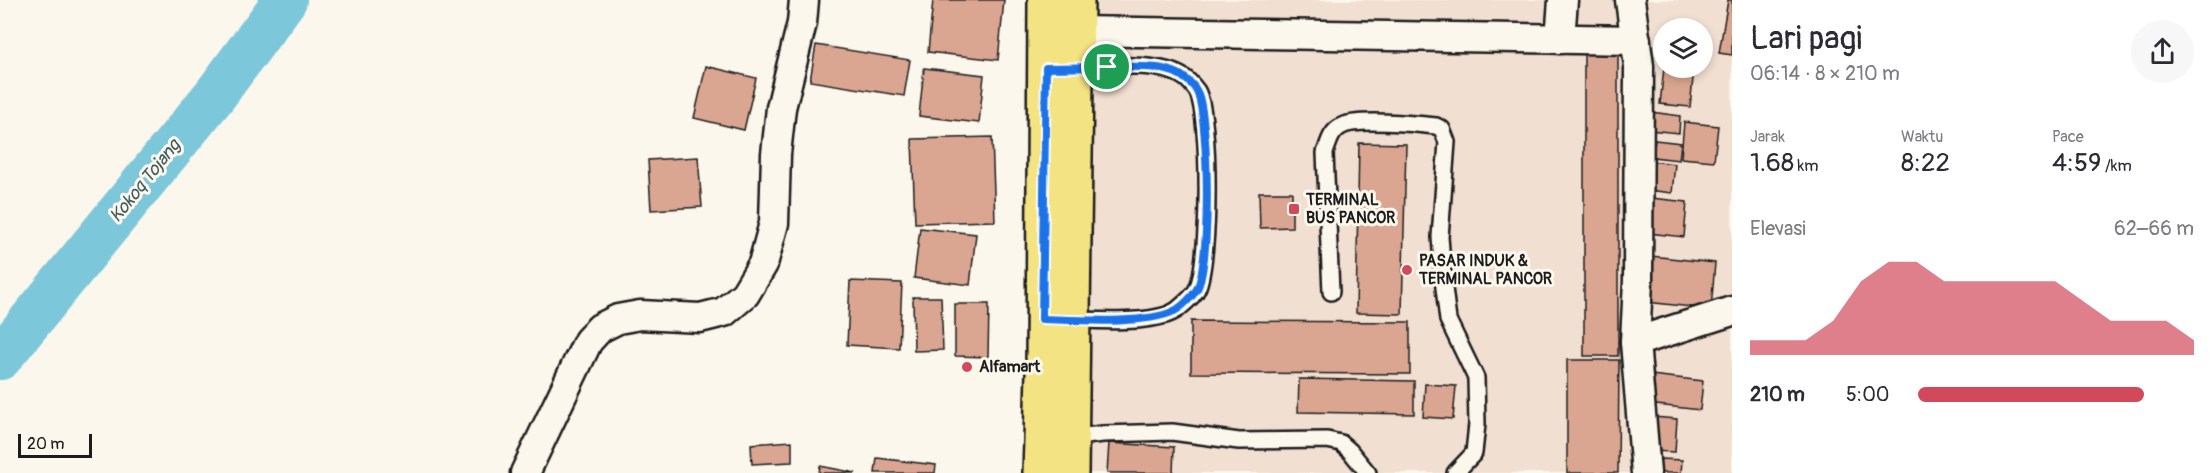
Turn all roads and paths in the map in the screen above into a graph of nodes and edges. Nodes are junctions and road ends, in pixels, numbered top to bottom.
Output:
1 (804, 0) edge
2 (1045, 0) edge
3 (1563, 0) edge
4 (1630, 0) edge
5 (1076, 16) edge
6 (1560, 39) junction
7 (1636, 40) junction
8 (1061, 68) junction
9 (1331, 292) dead end
10 (1732, 311) edge
11 (1058, 319) junction
12 (1635, 342) junction
13 (1056, 437) junction
14 (525, 473) edge
15 (1040, 473) edge
16 (1071, 473) edge
17 (1368, 473) edge
18 (1455, 473) edge
19 (1646, 473) edge

1 - 14 street
2 - 8 main road
3 - 6 street
4 - 7 street
5 - 6 street
5 - 8 main road
6 - 7 street
7 - 12 street
8 - 11 main road
8 - 11 lane
9 - 18 lane
10 - 12 street
11 - 13 main road
12 - 19 street
13 - 15 main road
13 - 16 main road
13 - 17 lane

